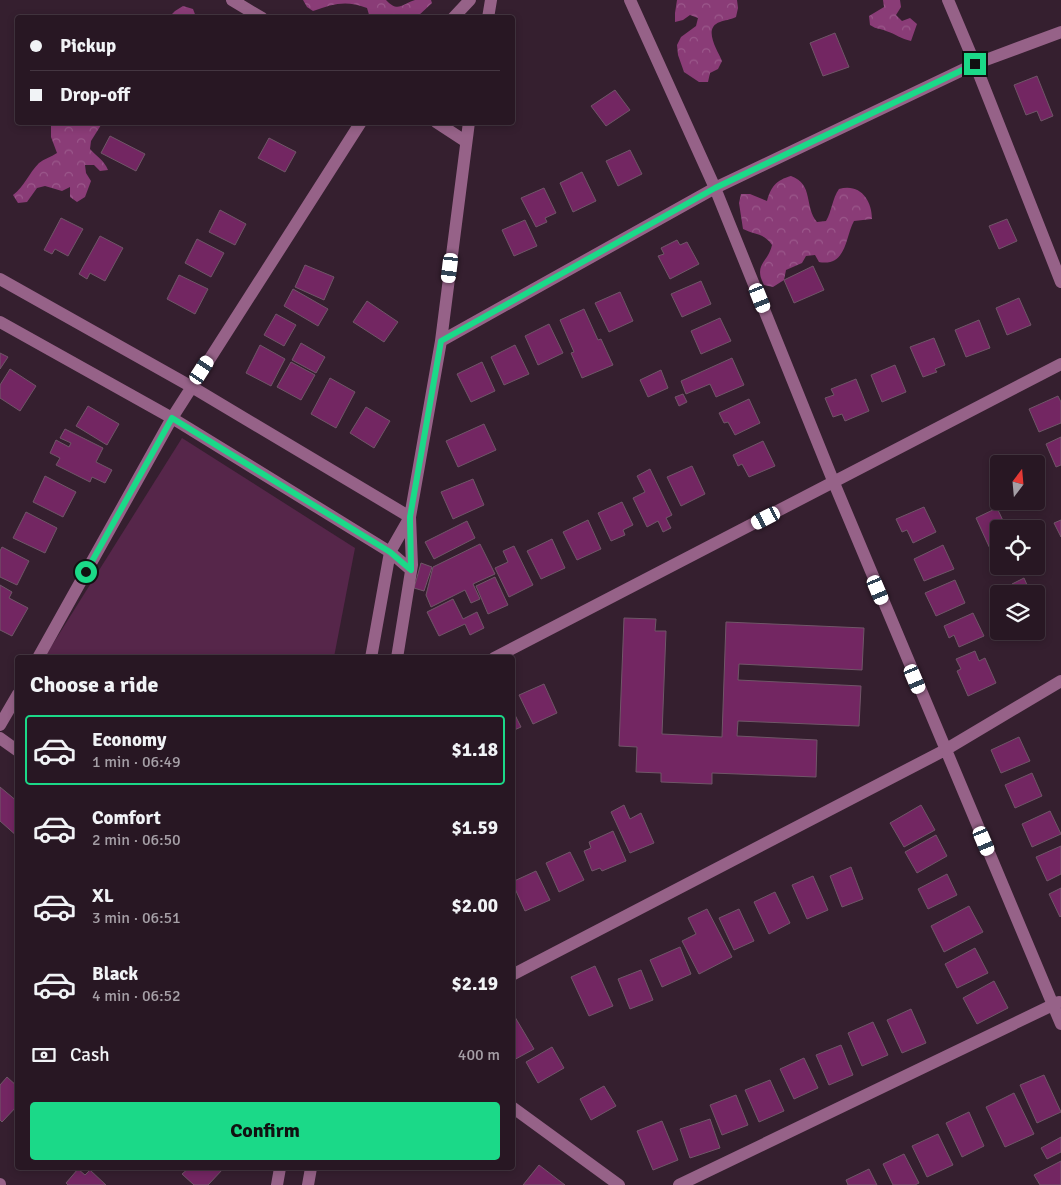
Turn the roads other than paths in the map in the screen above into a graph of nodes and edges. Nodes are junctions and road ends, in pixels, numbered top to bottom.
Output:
1 (232, 0) edge
2 (470, 0) edge
3 (491, 0) edge
4 (630, 0) edge
5 (948, 0) edge
6 (257, 15) edge
7 (456, 15) edge
8 (488, 15) edge
9 (1061, 32) edge
10 (975, 64) junction
11 (359, 125) edge
12 (441, 125) edge
13 (468, 125) edge
14 (465, 141) junction
15 (715, 188) junction
16 (0, 280) edge
17 (1061, 282) edge
18 (0, 322) edge
19 (441, 341) junction
20 (1061, 364) edge
21 (192, 387) junction
22 (172, 418) junction
23 (834, 483) junction
24 (410, 517) junction
25 (390, 552) junction
26 (411, 570) junction
27 (40, 655) edge
28 (372, 655) edge
29 (397, 655) edge
30 (500, 655) edge
31 (1061, 681) edge
32 (15, 699) edge
33 (0, 725) edge
34 (0, 738) edge
35 (15, 749) edge
36 (945, 750) junction
37 (515, 973) edge
38 (1057, 1002) edge
39 (1061, 1024) edge
40 (515, 1109) edge
41 (280, 1170) edge
42 (311, 1170) edge
43 (277, 1185) edge
44 (308, 1185) edge
45 (619, 1185) edge
46 (679, 1185) edge

1 - 6 street
2 - 7 street
3 - 8 street
4 - 15 street
5 - 10 street
9 - 10 street
10 - 15 street
10 - 17 street
11 - 21 street
12 - 14 street
13 - 14 street
14 - 19 street
15 - 19 street
15 - 23 street
16 - 21 street
18 - 22 street
19 - 24 street
20 - 23 street
21 - 22 street
21 - 24 street
22 - 25 street
22 - 27 street
23 - 30 street
23 - 36 street
24 - 25 street
24 - 26 street
25 - 26 street
25 - 28 street
26 - 29 street
31 - 36 street
32 - 33 street
34 - 35 street
36 - 37 street
36 - 38 street
38 - 39 street
38 - 46 street
40 - 45 street
41 - 43 street
42 - 44 street

